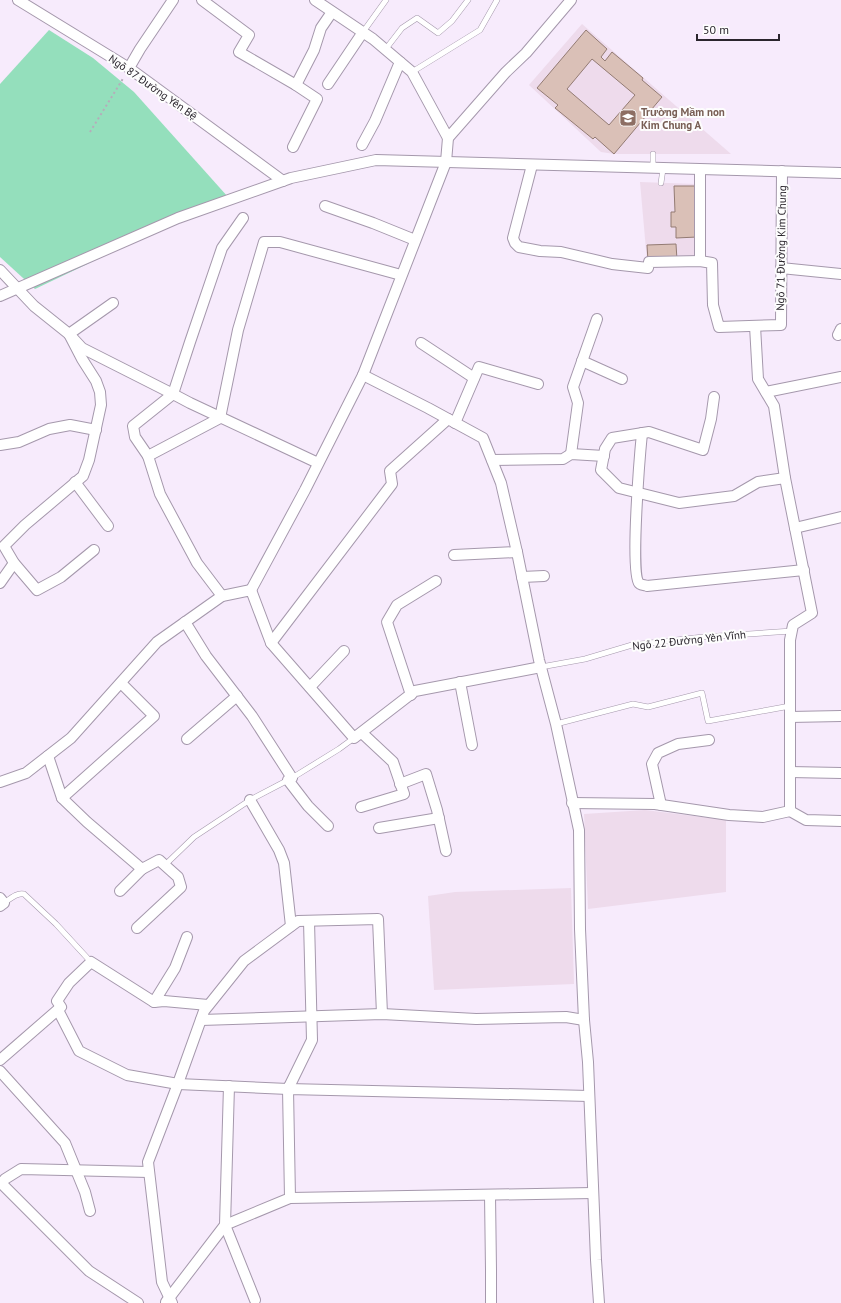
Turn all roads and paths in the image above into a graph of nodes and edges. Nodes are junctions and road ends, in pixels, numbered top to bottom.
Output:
1 (18, 0) edge
2 (172, 0) edge
3 (194, 0) edge
4 (202, 0) edge
5 (315, 0) edge
6 (386, 0) edge
7 (468, 0) edge
8 (497, 0) edge
9 (571, 0) edge
10 (332, 12) junction
11 (363, 32) junction
12 (385, 50) junction
13 (400, 62) junction
14 (129, 68) junction
15 (412, 72) junction
16 (328, 84) dead end
17 (296, 85) junction
18 (90, 132) dead end
19 (448, 138) junction
20 (362, 145) dead end
21 (294, 147) dead end
22 (653, 154) dead end
23 (446, 162) junction
24 (532, 165) junction
25 (658, 169) junction
26 (700, 170) junction
27 (782, 172) junction
28 (841, 173) edge
29 (283, 181) junction
30 (662, 183) dead end
31 (325, 206) dead end
32 (243, 218) dead end
33 (414, 240) junction
34 (700, 261) junction
35 (781, 268) junction
36 (0, 270) edge
37 (841, 274) edge
38 (401, 275) junction
39 (18, 288) junction
40 (0, 296) edge
41 (113, 303) dead end
42 (597, 319) dead end
43 (755, 326) junction
44 (69, 334) junction
45 (421, 344) dead end
46 (582, 361) junction
47 (363, 375) junction
48 (841, 377) edge
49 (474, 378) junction
50 (622, 379) dead end
51 (538, 384) dead end
52 (766, 392) junction
53 (174, 394) junction
54 (714, 397) dead end
55 (220, 418) junction
56 (452, 421) junction
57 (96, 430) junction
58 (642, 433) junction
59 (0, 445) edge
60 (571, 454) junction
61 (148, 456) junction
62 (604, 456) junction
63 (492, 460) junction
64 (318, 463) junction
65 (785, 478) junction
66 (76, 482) junction
67 (638, 493) junction
68 (841, 517) edge
69 (108, 526) dead end
70 (795, 528) junction
71 (2, 548) edge
72 (94, 550) dead end
73 (517, 552) junction
74 (454, 555) dead end
75 (14, 563) junction
76 (804, 570) junction
77 (544, 576) dead end
78 (522, 577) junction
79 (436, 581) dead end
80 (0, 583) edge
81 (251, 590) junction
82 (222, 596) junction
83 (185, 622) junction
84 (792, 631) junction
85 (271, 643) junction
86 (344, 651) dead end
87 (541, 667) junction
88 (460, 682) junction
89 (121, 683) junction
90 (310, 687) junction
91 (411, 694) junction
92 (237, 696) junction
93 (790, 706) junction
94 (841, 716) edge
95 (790, 717) junction
96 (556, 724) junction
97 (358, 735) junction
98 (187, 739) dead end
99 (709, 740) dead end
100 (472, 745) dead end
101 (48, 756) junction
102 (790, 772) junction
103 (841, 773) edge
104 (290, 779) junction
105 (0, 782) edge
106 (400, 784) junction
107 (62, 798) junction
108 (250, 800) junction
109 (572, 803) junction
110 (661, 805) junction
111 (361, 807) dead end
112 (790, 811) junction
113 (438, 818) junction
114 (841, 821) edge
115 (328, 826) dead end
116 (379, 828) dead end
117 (446, 851) dead end
118 (165, 865) junction
119 (142, 868) junction
120 (120, 891) dead end
121 (1, 902) edge
122 (309, 921) junction
123 (291, 926) junction
124 (138, 928) dead end
125 (188, 937) dead end
126 (91, 962) junction
127 (154, 1002) junction
128 (208, 1005) junction
129 (58, 1010) junction
130 (382, 1014) junction
131 (311, 1016) junction
132 (201, 1020) junction
133 (584, 1020) junction
134 (0, 1060) edge
135 (0, 1071) edge
136 (178, 1084) junction
137 (229, 1086) junction
138 (288, 1089) junction
139 (589, 1096) junction
140 (76, 1170) junction
141 (150, 1172) junction
142 (2, 1182) edge
143 (593, 1193) junction
144 (490, 1195) junction
145 (290, 1198) junction
146 (90, 1212) dead end
147 (225, 1225) junction
148 (255, 1300) dead end
149 (169, 1301) edge
150 (138, 1303) edge
151 (491, 1303) edge
152 (599, 1303) edge

1 - 14 street, Ngõ 87 Đường Yên Bệ
2 - 14 street
3 - 4 street
4 - 17 street
5 - 10 street
6 - 11 lane
7 - 12 lane
8 - 15 lane
9 - 19 street
10 - 11 street
10 - 17 street
11 - 12 street
11 - 16 street
12 - 13 street
13 - 15 street
13 - 20 street
14 - 18 path
14 - 29 street, Ngõ 87 Đường Yên Bệ
15 - 19 street
17 - 21 street
19 - 23 street
22 - 25 lane
23 - 24 street
23 - 29 street
23 - 33 street
24 - 25 street
24 - 34 street
25 - 26 street
25 - 30 lane
26 - 27 street
26 - 34 street
27 - 28 street
27 - 35 street, Ngõ 71 Đường Kim Chung
29 - 39 street
31 - 33 street
32 - 53 street
33 - 38 street
34 - 43 street
35 - 37 street
35 - 43 street, Ngõ 71 Đường Kim Chung
36 - 39 street
38 - 47 street
38 - 55 street
39 - 40 street
39 - 44 street
41 - 44 street
42 - 46 street
43 - 52 street
44 - 53 street
44 - 57 street
45 - 49 street
46 - 50 street
46 - 60 street
47 - 56 street
47 - 64 street
48 - 52 street
49 - 51 street
49 - 56 street
52 - 65 street
53 - 55 street
53 - 61 street
54 - 58 street
55 - 61 street
55 - 64 street
56 - 63 street
56 - 85 street
57 - 59 street
57 - 66 street
58 - 62 street
58 - 67 street
60 - 62 street
60 - 63 street
61 - 82 street
62 - 67 street
63 - 73 street
64 - 81 street
65 - 67 street
65 - 70 street
66 - 69 street
66 - 71 street
67 - 76 street
68 - 70 street
70 - 76 street
71 - 75 street
72 - 75 street
73 - 74 street
73 - 78 street
75 - 80 street
76 - 84 street
77 - 78 street
78 - 87 street
79 - 91 street
81 - 82 street
81 - 85 street
82 - 83 street
83 - 89 street
83 - 92 street
84 - 87 lane, Ngõ 22 Đường Yên Vĩnh
84 - 93 street
85 - 90 street
86 - 90 street
87 - 88 street
87 - 96 street
88 - 91 street
88 - 100 street
89 - 101 street
89 - 107 street
90 - 97 street
91 - 97 street
92 - 98 street
92 - 104 street
93 - 95 street
93 - 96 lane
94 - 95 street
95 - 102 street
96 - 109 street
97 - 104 lane
97 - 106 street
99 - 110 street
101 - 105 street
101 - 107 street
102 - 103 street
102 - 112 street
104 - 108 lane
104 - 115 street
106 - 111 street
106 - 113 street
107 - 119 street
108 - 118 lane
108 - 123 street
109 - 110 street
109 - 133 street
110 - 112 street
112 - 114 street
113 - 116 street
113 - 117 street
118 - 119 street
118 - 124 street
119 - 120 street
121 - 126 lane
122 - 123 street
122 - 130 street
122 - 131 street
123 - 128 street
125 - 127 street
126 - 127 street
126 - 129 street
127 - 128 street
128 - 132 street
129 - 134 street
129 - 136 street
130 - 131 street
130 - 133 street
131 - 132 street
131 - 138 street
132 - 136 street
133 - 139 street
135 - 140 street
136 - 137 street
136 - 141 street
137 - 138 street
137 - 147 street
138 - 139 street
138 - 145 street
139 - 143 street
140 - 141 street
140 - 142 street
140 - 146 street
141 - 149 street
142 - 150 street
143 - 144 street
143 - 152 street
144 - 145 street
144 - 151 street
145 - 147 street
147 - 148 street
147 - 149 street

